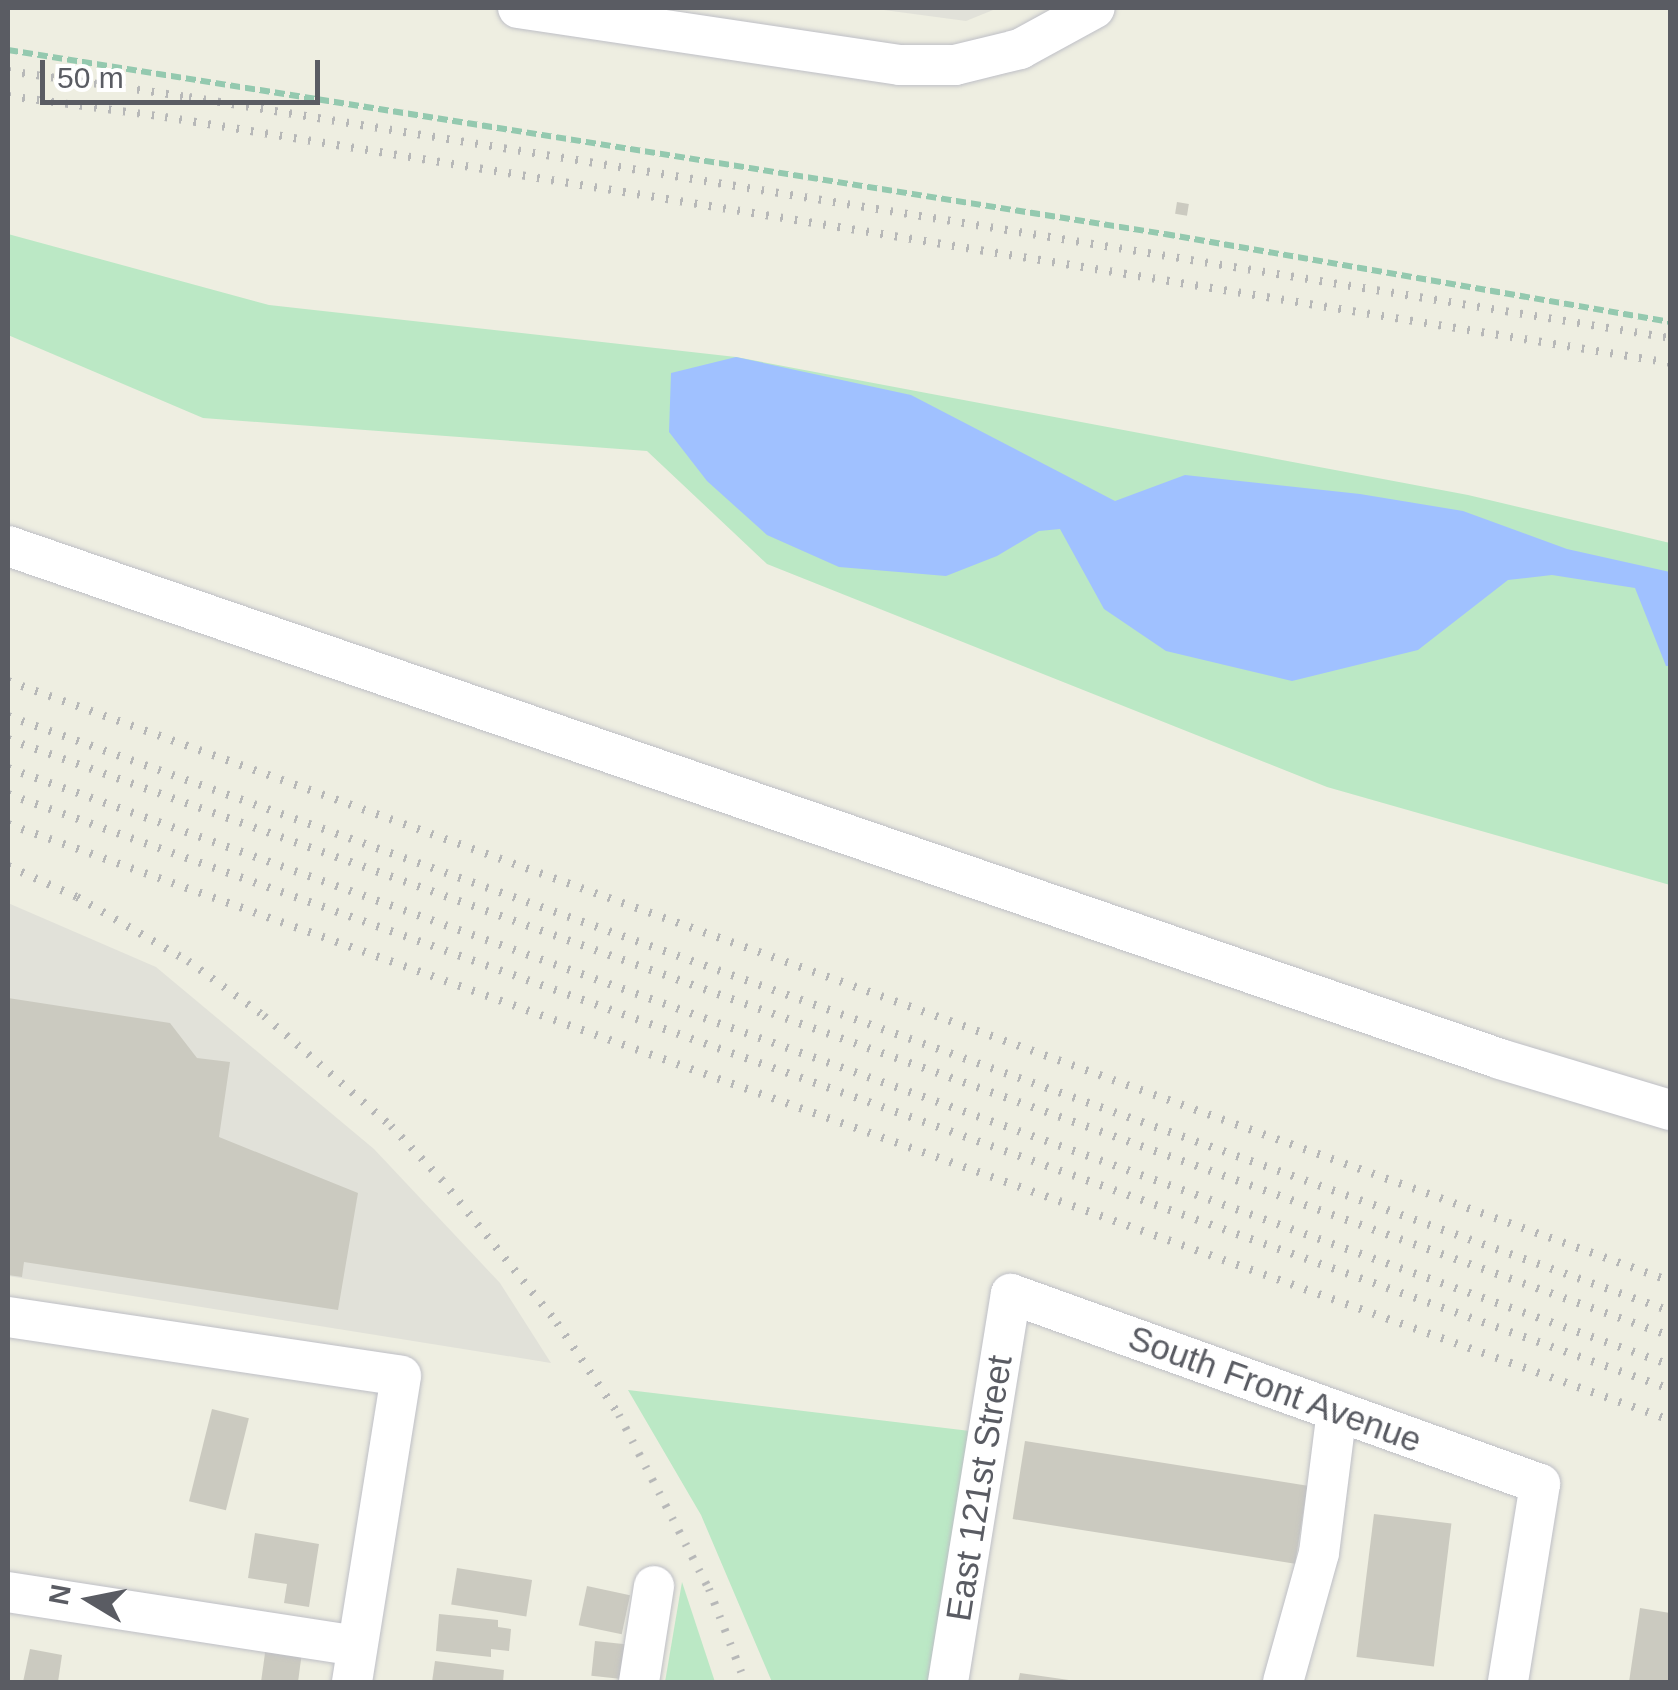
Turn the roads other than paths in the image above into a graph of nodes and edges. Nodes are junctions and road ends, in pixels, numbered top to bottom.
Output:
1 (518, 8) edge
2 (1095, 8) edge
3 (8, 546) edge
4 (1670, 1110) edge
5 (1010, 1294) joint
6 (8, 1317) edge
7 (1338, 1411) junction
8 (654, 1586) dead end
9 (8, 1592) edge
10 (355, 1664) edge
11 (639, 1682) edge
12 (948, 1682) edge
13 (1282, 1682) edge
14 (1508, 1682) edge

1 - 2 street
3 - 4 street
5 - 7 street, South Front Avenue
5 - 12 street, East 121st Street
6 - 10 street
7 - 13 street
7 - 14 street, South Front Avenue
8 - 11 street
9 - 10 street

